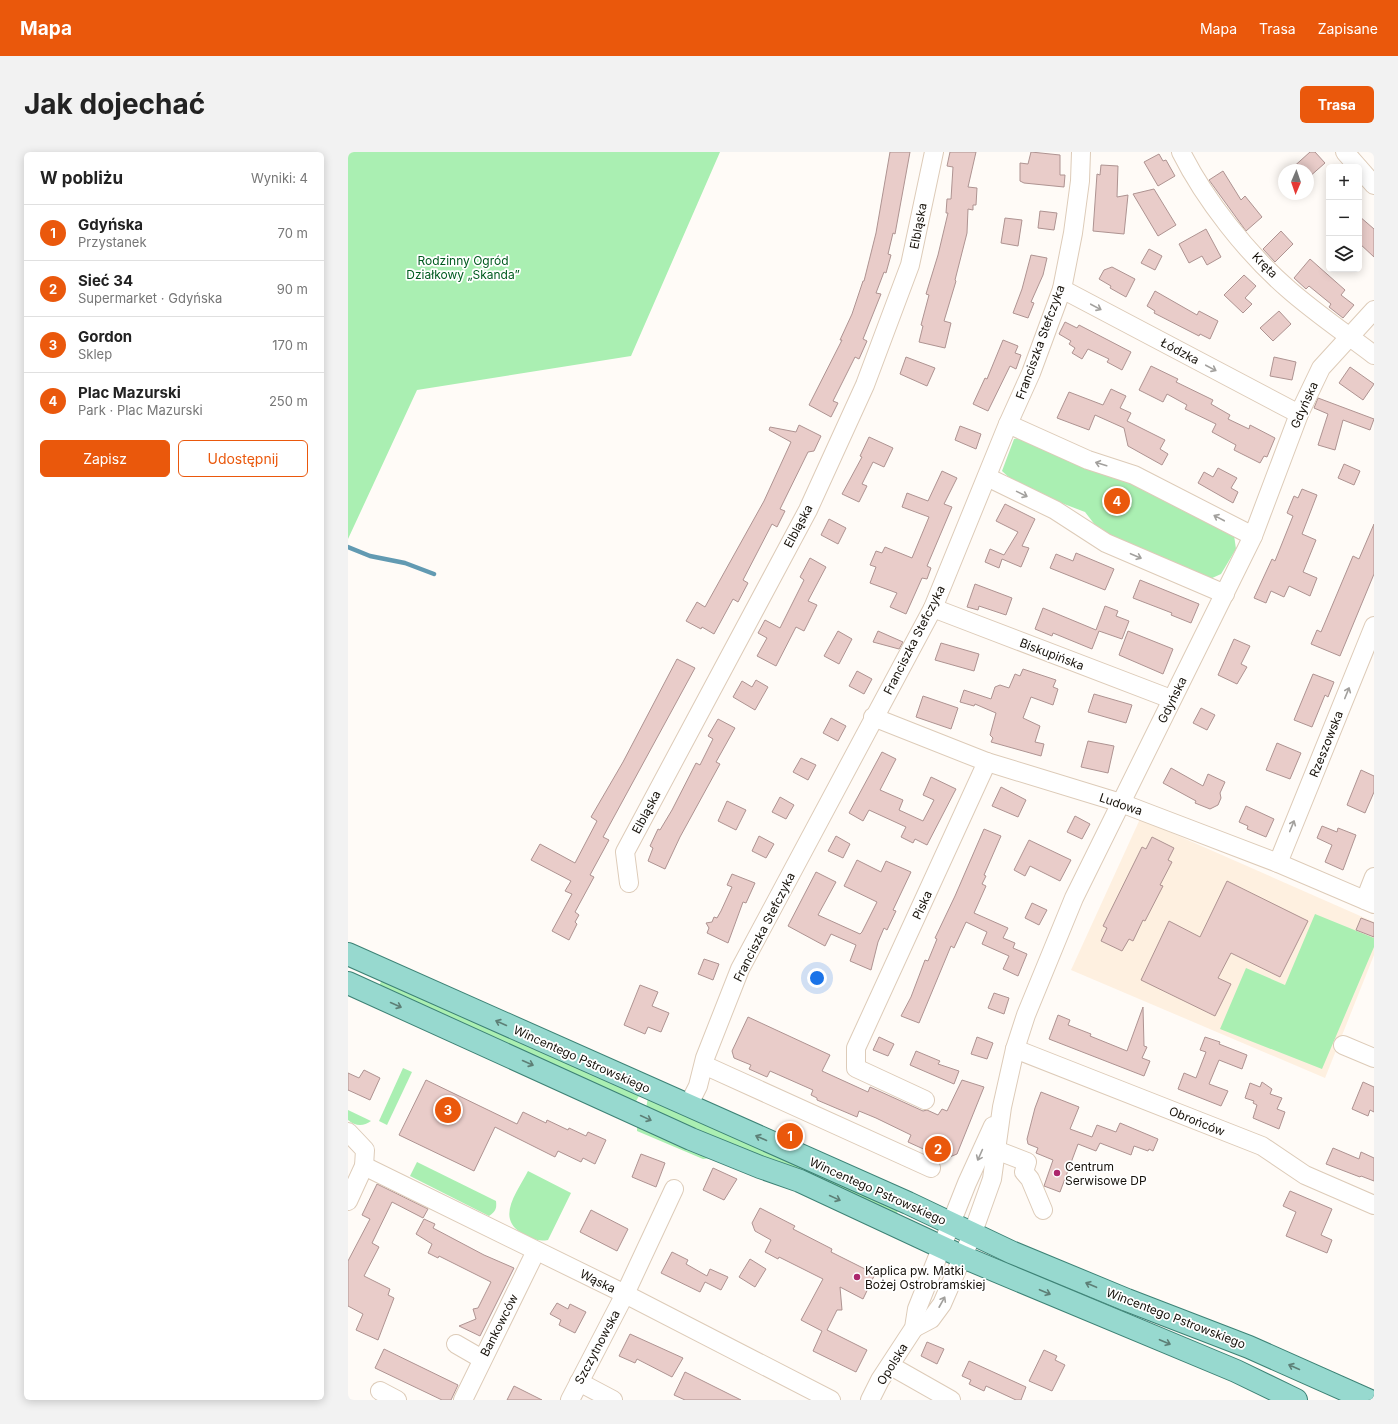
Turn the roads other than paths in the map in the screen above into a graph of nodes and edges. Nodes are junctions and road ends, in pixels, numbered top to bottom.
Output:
1 (934, 152) edge
2 (1080, 152) edge
3 (1181, 152) edge
4 (1345, 152) edge
5 (1356, 164) edge
6 (1362, 171) edge
7 (1374, 185) edge
8 (1062, 289) junction
9 (1374, 310) edge
10 (1349, 336) junction
11 (1374, 355) edge
12 (1299, 414) junction
13 (1008, 424) junction
14 (987, 477) junction
15 (1253, 536) junction
16 (1225, 594) junction
17 (933, 608) junction
18 (1374, 626) edge
19 (1171, 700) junction
20 (873, 717) junction
21 (987, 762) junction
22 (1121, 803) junction
23 (1278, 862) junction
24 (1374, 877) edge
25 (629, 883) dead end
26 (1369, 902) edge
27 (348, 954) edge
28 (385, 971) junction
29 (348, 983) edge
30 (376, 996) junction
31 (1342, 1045) dead end
32 (1015, 1049) junction
33 (1374, 1058) edge
34 (704, 1066) junction
35 (925, 1100) dead end
36 (688, 1106) junction
37 (1002, 1107) junction
38 (348, 1132) edge
39 (996, 1150) junction
40 (364, 1166) junction
41 (931, 1168) dead end
42 (674, 1189) dead end
43 (348, 1201) edge
44 (1374, 1205) edge
45 (1044, 1210) dead end
46 (952, 1225) junction
47 (972, 1235) junction
48 (941, 1246) junction
49 (536, 1251) junction
50 (963, 1257) junction
51 (625, 1294) junction
52 (914, 1328) junction
53 (456, 1344) dead end
54 (482, 1358) junction
55 (891, 1366) junction
56 (579, 1382) junction
57 (380, 1392) dead end
58 (397, 1400) edge
59 (463, 1400) edge
60 (570, 1400) edge
61 (613, 1400) edge
62 (831, 1400) edge
63 (870, 1400) edge
64 (951, 1400) edge
65 (1296, 1400) edge
66 (1368, 1400) edge

1 - 25 street, Elbląska
2 - 8 street, Franciszka Stefczyka
3 - 10 street, Kręta
4 - 5 street
6 - 7 street
8 -> 12 street, Łódzka
8 - 13 street, Franciszka Stefczyka
9 - 10 street, Gdyńska
10 - 11 street, Kręta
10 - 12 street, Gdyńska
12 - 15 street, Gdyńska
13 - 14 street, Franciszka Stefczyka
15 -> 13 street
14 -> 16 street
14 - 17 street, Franciszka Stefczyka
15 - 16 street, Gdyńska
16 - 19 street, Gdyńska
17 - 19 street, Biskupińska
17 - 20 street, Franciszka Stefczyka
23 -> 18 street, Rzeszowska
19 - 22 street, Gdyńska
20 - 21 street, Ludowa
20 - 34 street, Franciszka Stefczyka
21 - 22 street, Ludowa
21 - 35 street, Piska
22 - 23 street, Ludowa
22 - 32 street, Gdyńska
23 - 26 street, Ludowa
24 - 26 street
27 - 28 main road, Wincentego Pstrowskiego
28 - 30 main road
36 -> 28 main road, Wincentego Pstrowskiego
29 - 30 main road, Wincentego Pstrowskiego
30 -> 48 main road, Wincentego Pstrowskiego
31 - 33 street
32 - 37 street, Gdyńska
32 - 44 street, Obrońców
34 - 36 street, Franciszka Stefczyka
34 - 41 street
46 -> 36 main road, Wincentego Pstrowskiego
37 - 39 street, Gdyńska
37 -> 46 street, Gdyńska
38 - 40 street
39 - 45 street
39 - 47 street, Gdyńska
40 - 43 street
40 - 49 street, Wąska
42 - 51 street, Szczytnowska
46 - 47 main road, Wincentego Pstrowskiego
46 - 48 street, Gdyńska
47 - 50 street, Opolska
66 -> 47 main road, Wincentego Pstrowskiego
48 - 50 main road, Wincentego Pstrowskiego
48 - 52 street, Opolska
49 - 51 street, Wąska
49 - 54 street, Bankowców
52 -> 50 street, Opolska
50 -> 65 main road, Wincentego Pstrowskiego
51 - 56 street, Szczytnowska
51 - 62 street, Wąska
52 - 55 street, Opolska
53 - 54 street
54 - 59 street, Bankowców
55 - 63 street, Opolska
55 - 64 street
56 - 60 street, Szczytnowska
56 - 61 street
57 - 58 street

